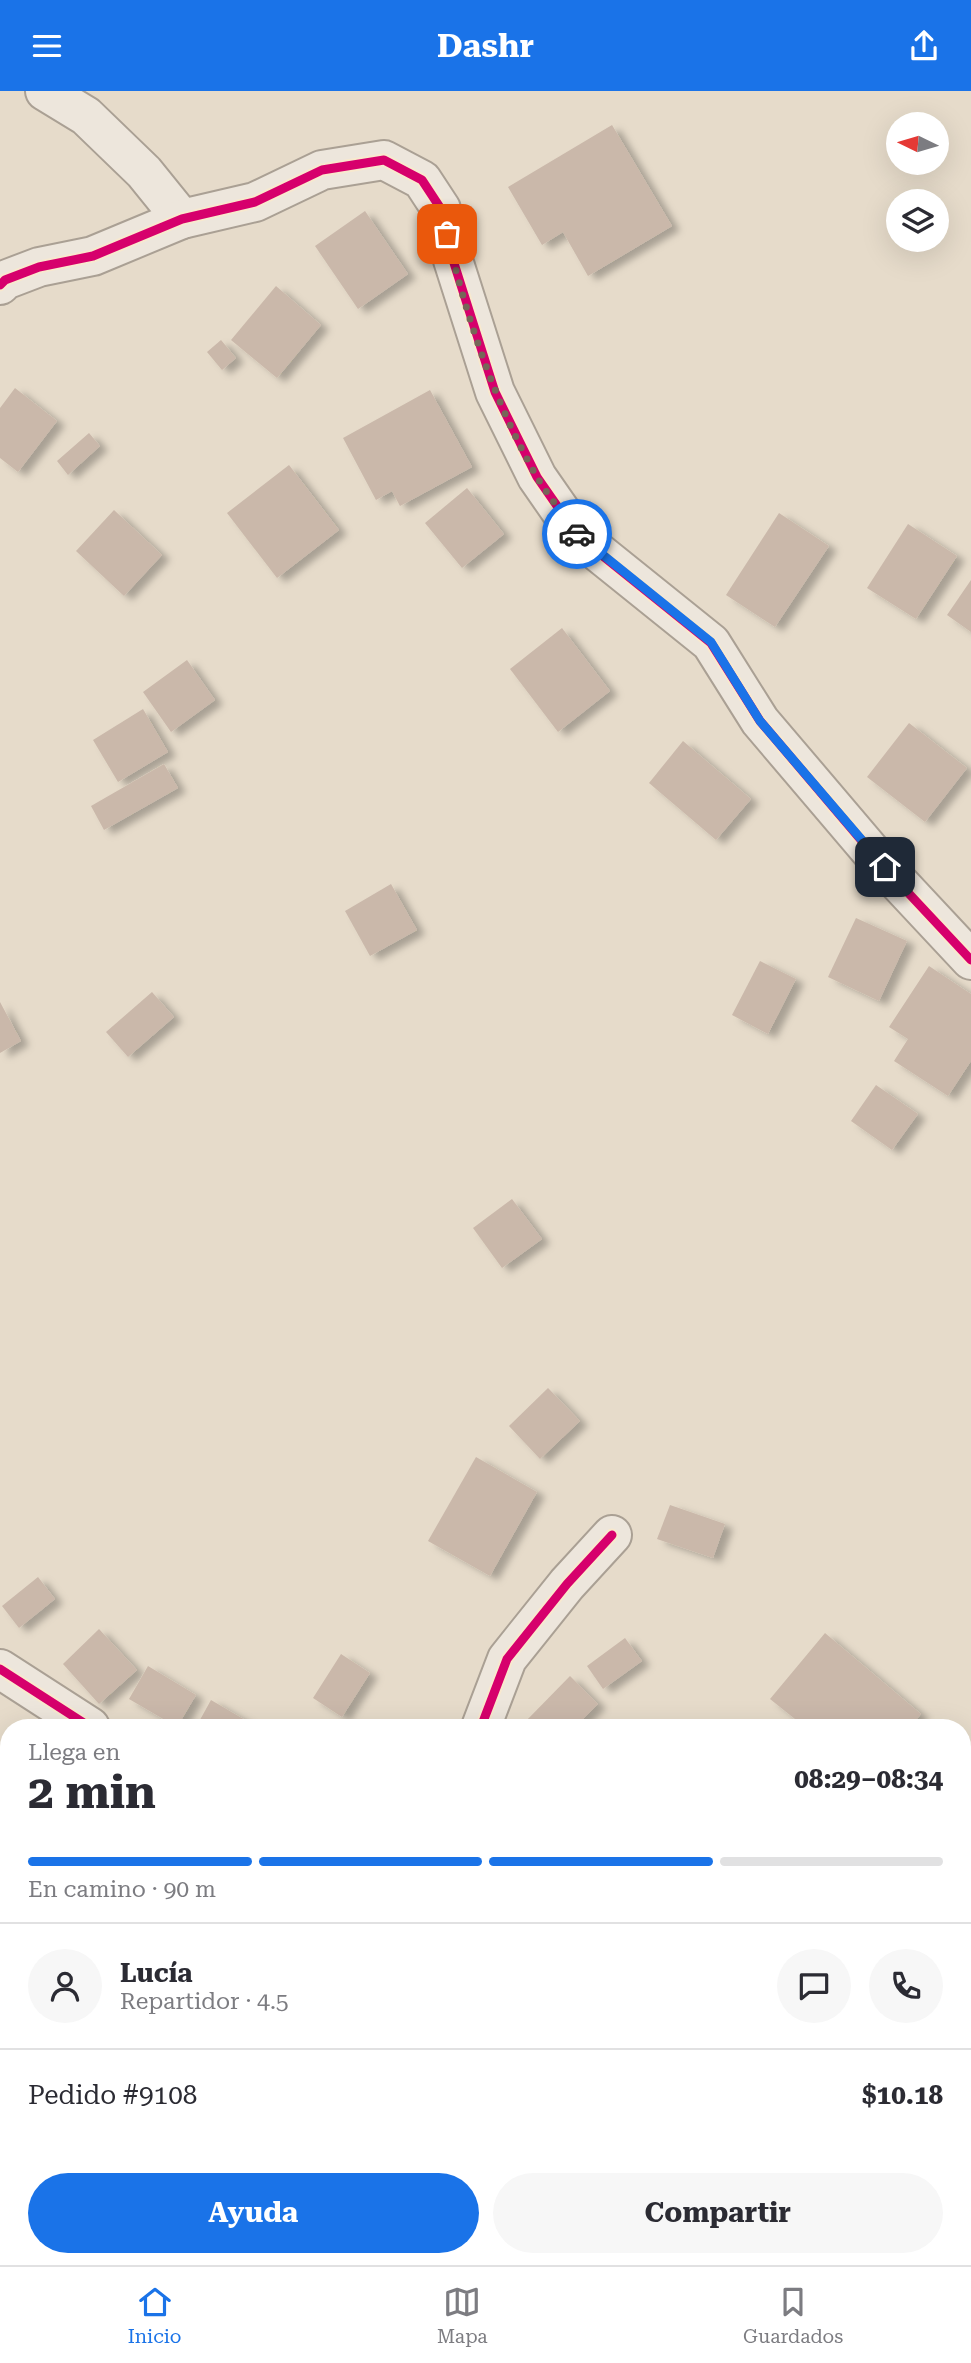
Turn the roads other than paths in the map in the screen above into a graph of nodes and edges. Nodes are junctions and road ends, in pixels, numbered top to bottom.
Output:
1 (45, 91) edge
2 (182, 219) junction
3 (0, 285) edge
4 (971, 960) edge
5 (612, 1535) dead end
6 (0, 1669) edge
7 (78, 1719) edge
8 (484, 1719) edge

1 - 2 street
2 - 3 street
2 - 4 street
5 - 8 street
6 - 7 street

